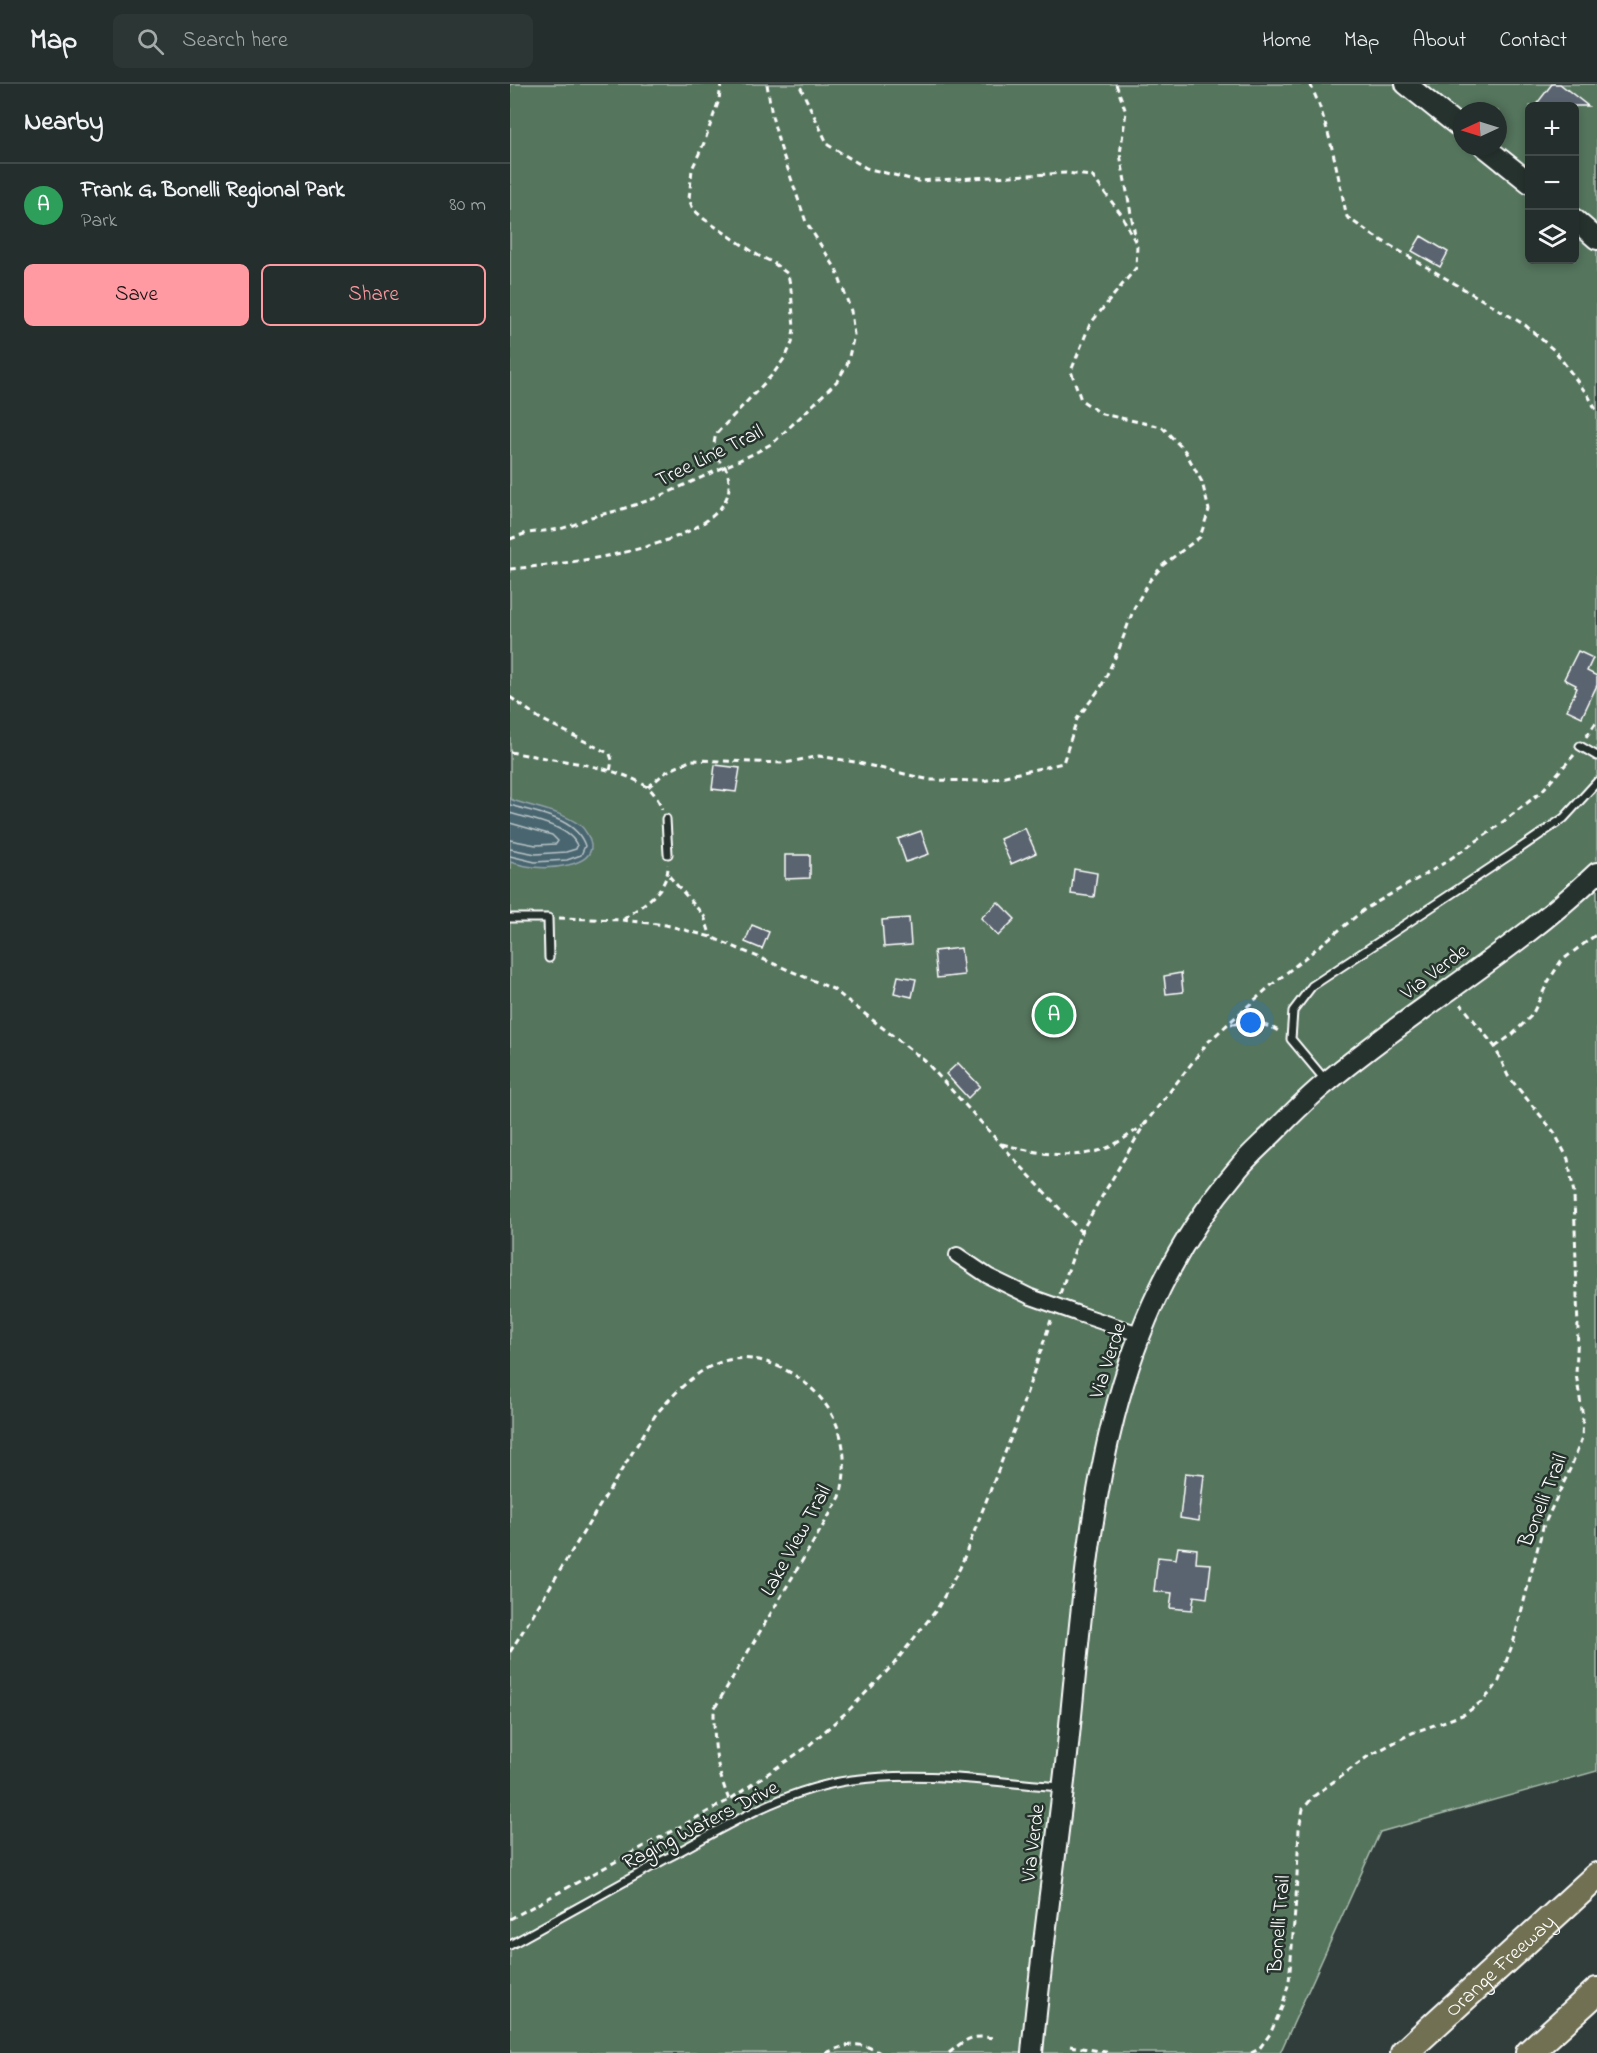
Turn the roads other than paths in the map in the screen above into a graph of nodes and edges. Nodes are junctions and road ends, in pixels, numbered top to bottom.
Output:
1 (1406, 84) edge
2 (1453, 122) edge
3 (1496, 156) edge
4 (1525, 179) edge
5 (1579, 223) edge
6 (1597, 239) edge
7 (1580, 746) road end
8 (1597, 756) edge
9 (1597, 782) edge
10 (666, 819) road end
11 (668, 854) road end
12 (1597, 873) edge
13 (510, 918) edge
14 (549, 958) dead end
15 (1326, 1082) junction
16 (957, 1255) dead end
17 (1139, 1334) junction
18 (1063, 1787) junction
19 (1597, 1876) edge
20 (510, 1945) edge
21 (1597, 1991) edge
22 (1032, 2053) edge
23 (1404, 2053) edge
24 (1529, 2053) edge

1 - 2 main road
3 - 4 main road
5 - 6 main road
7 - 8 lane
9 - 15 lane
10 - 11 lane
12 - 15 main road, Via Verde
13 - 14 lane
15 - 17 main road, Via Verde
16 - 17 street, bridge
17 - 18 main road, Via Verde
18 - 20 lane, Raging Waters Drive
18 - 22 main road, Via Verde
19 - 23 highway, Orange Freeway
21 - 24 highway

